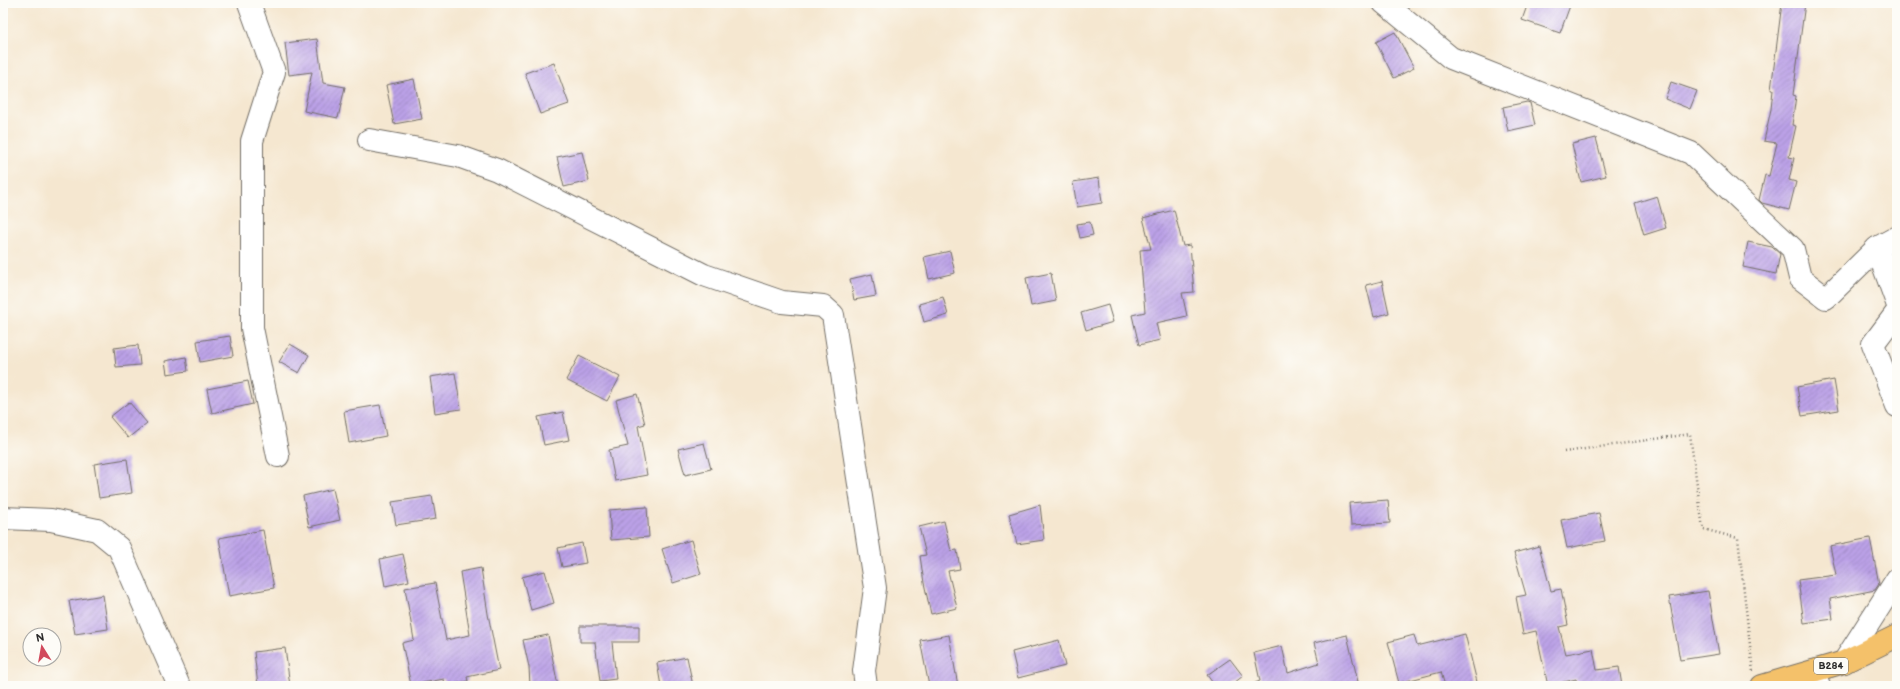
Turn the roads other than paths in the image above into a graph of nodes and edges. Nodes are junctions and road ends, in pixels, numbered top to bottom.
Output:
1 (249, 3) edge
2 (1384, 3) edge
3 (369, 140) dead end
4 (1897, 237) edge
5 (1877, 248) junction
6 (1897, 303) edge
7 (1897, 312) edge
8 (1897, 406) edge
9 (278, 456) dead end
10 (3, 518) edge
11 (1897, 579) edge
12 (1897, 636) edge
13 (1844, 662) junction
14 (1816, 679) edge
15 (1758, 682) edge
16 (179, 686) edge
17 (866, 686) edge

1 - 9 street
2 - 5 street
3 - 17 street
4 - 5 street
5 - 6 street
7 - 8 street
10 - 16 street
11 - 13 street
12 - 13 main road, B284
13 - 14 main road, B284
14 - 15 main road, B284

